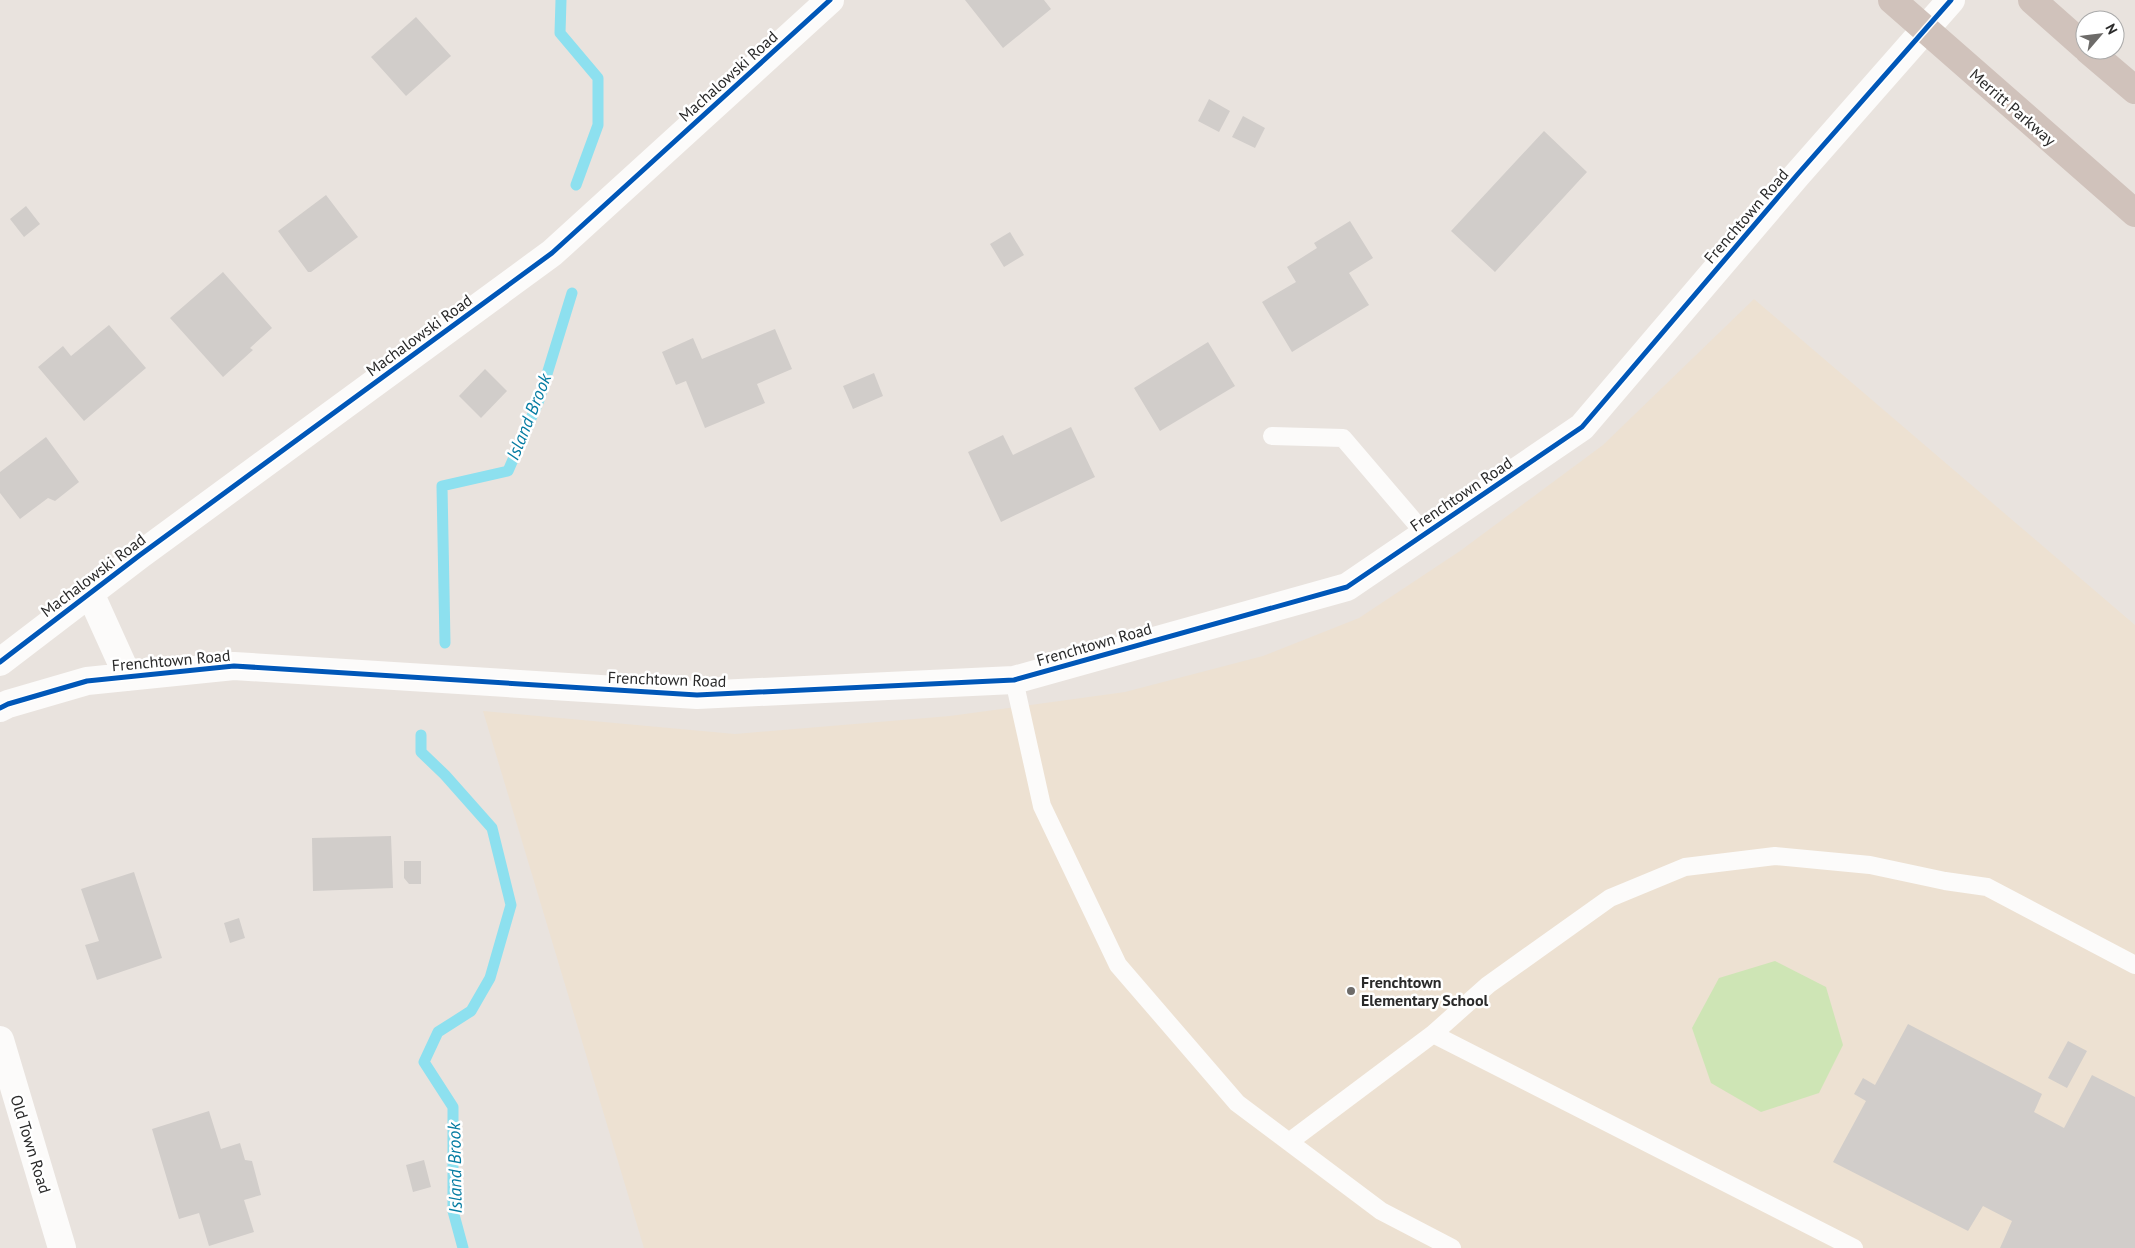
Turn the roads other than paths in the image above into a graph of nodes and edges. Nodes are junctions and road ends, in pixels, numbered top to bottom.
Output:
1 (830, 0) edge
2 (1892, 0) edge
3 (1951, 0) edge
4 (2032, 0) edge
5 (2075, 38) edge
6 (2100, 60) edge
7 (2135, 90) edge
8 (2135, 214) edge
9 (1272, 436) dead end
10 (1425, 534) junction
11 (90, 593) junction
12 (0, 662) edge
13 (128, 677) junction
14 (1014, 680) junction
15 (0, 708) edge
16 (2135, 966) edge
17 (1433, 1034) junction
18 (0, 1040) edge
19 (1289, 1142) junction
20 (62, 1248) edge
21 (1452, 1248) edge
22 (1854, 1248) edge

1 - 11 street, Machalowski Road
2 - 8 highway, Merritt Parkway
3 - 10 street, Frenchtown Road
4 - 5 highway
6 - 7 highway
9 - 10 lane
10 - 14 street, Frenchtown Road
11 - 12 street, Machalowski Road
11 - 13 street
13 - 14 street, Frenchtown Road
13 - 15 street, Frenchtown Road
14 - 19 lane
16 - 17 lane
17 - 19 lane
17 - 22 lane
18 - 20 street, Old Town Road
19 - 21 lane

